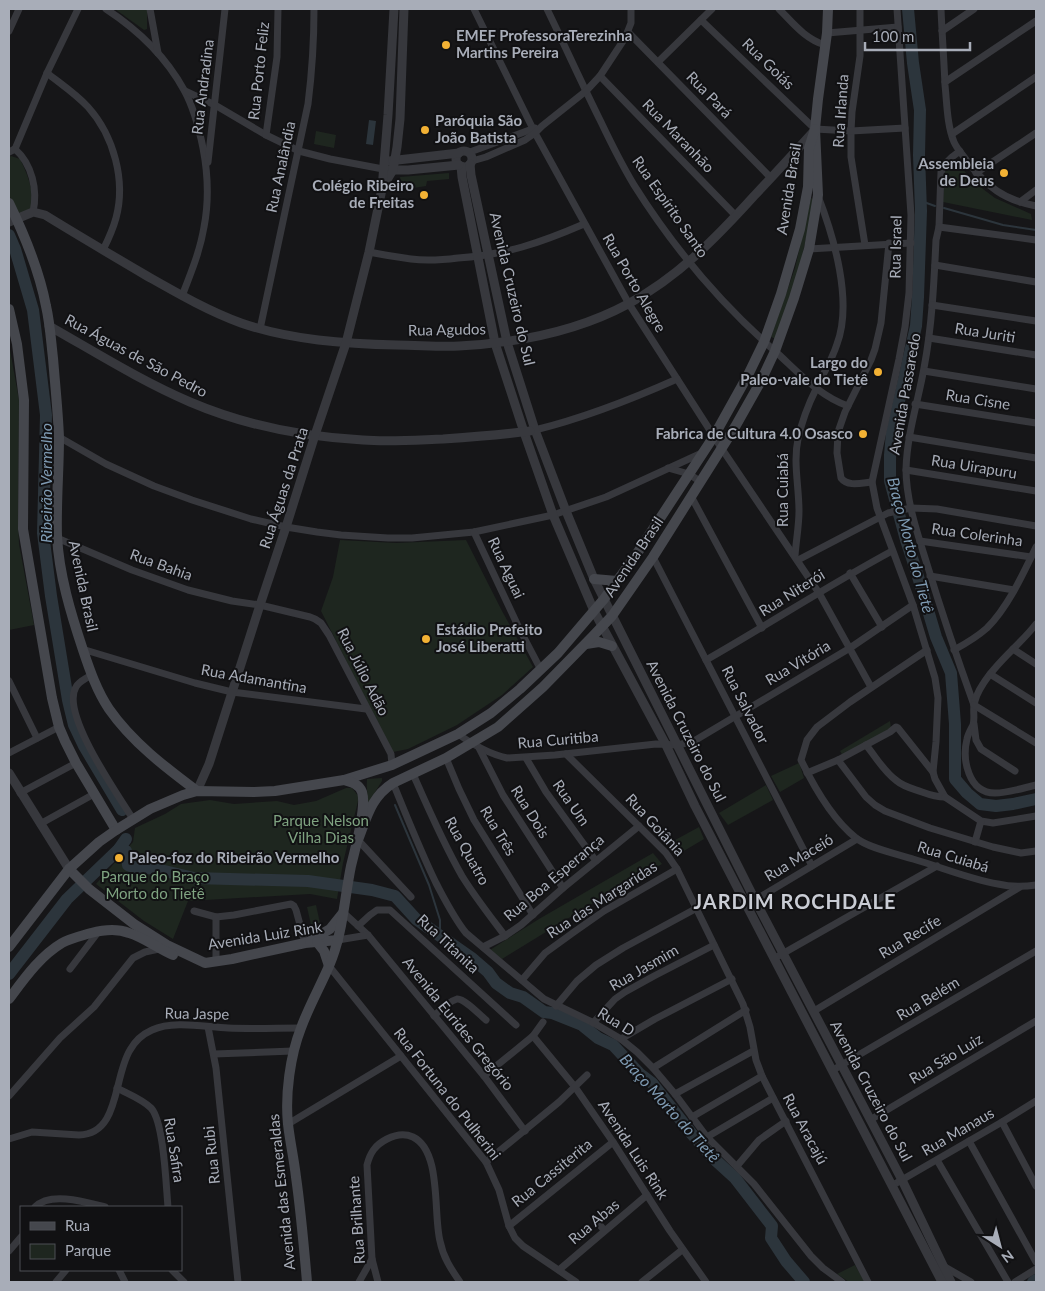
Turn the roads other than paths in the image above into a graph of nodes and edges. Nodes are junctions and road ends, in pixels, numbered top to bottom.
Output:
1 (19, 9) edge
2 (78, 9) edge
3 (106, 9) edge
4 (150, 9) edge
5 (225, 9) edge
6 (278, 9) edge
7 (314, 9) edge
8 (394, 9) edge
9 (404, 9) edge
10 (474, 9) edge
11 (547, 9) edge
12 (631, 9) edge
13 (712, 9) edge
14 (779, 9) edge
15 (828, 9) edge
16 (860, 9) edge
17 (897, 9) edge
18 (940, 9) edge
19 (974, 9) edge
20 (701, 20) junction
21 (1036, 21) edge
22 (898, 28) junction
23 (860, 30) junction
24 (942, 30) junction
25 (9, 31) edge
26 (628, 32) junction
27 (827, 33) junction
28 (825, 45) junction
29 (158, 54) junction
30 (658, 62) junction
31 (48, 72) junction
32 (600, 76) junction
33 (1036, 77) edge
34 (945, 82) junction
35 (185, 91) junction
36 (586, 91) junction
37 (215, 105) junction
38 (905, 128) junction
39 (815, 129) junction
40 (534, 131) junction
41 (851, 131) junction
42 (1036, 133) edge
43 (952, 134) junction
44 (266, 135) junction
45 (798, 149) junction
46 (12, 150) edge
47 (299, 151) junction
48 (960, 151) junction
49 (809, 157) junction
50 (394, 160) junction
51 (466, 162) junction
52 (383, 166) junction
53 (207, 169) junction
54 (393, 170) junction
55 (976, 173) junction
56 (771, 178) junction
57 (382, 188) junction
58 (1036, 190) edge
59 (818, 195) junction
60 (1020, 202) junction
61 (9, 203) edge
62 (1036, 206) edge
63 (33, 212) junction
64 (736, 216) junction
65 (13, 220) edge
66 (584, 224) junction
67 (939, 226) junction
68 (1036, 240) edge
69 (910, 243) junction
70 (889, 244) junction
71 (865, 245) junction
72 (834, 248) junction
73 (809, 249) junction
74 (103, 250) junction
75 (369, 252) junction
76 (489, 255) junction
77 (478, 257) junction
78 (689, 262) junction
79 (935, 265) junction
80 (1036, 282) edge
81 (182, 296) junction
82 (628, 304) junction
83 (932, 305) junction
84 (9, 309) edge
85 (1036, 321) edge
86 (49, 326) junction
87 (260, 329) junction
88 (929, 338) junction
89 (346, 342) junction
90 (507, 342) junction
91 (764, 342) junction
92 (495, 343) junction
93 (775, 351) junction
94 (1036, 355) edge
95 (924, 371) junction
96 (677, 379) junction
97 (816, 388) junction
98 (1036, 389) edge
99 (916, 404) junction
100 (846, 405) junction
101 (1036, 423) edge
102 (535, 430) junction
103 (524, 432) junction
104 (314, 435) junction
105 (714, 436) junction
106 (59, 437) junction
107 (909, 437) junction
108 (722, 449) junction
109 (704, 452) junction
110 (1036, 458) edge
111 (668, 468) junction
112 (906, 470) junction
113 (689, 474) junction
114 (701, 482) junction
115 (872, 482) junction
116 (1036, 491) edge
117 (692, 498) junction
118 (909, 508) junction
119 (566, 511) junction
120 (553, 514) junction
121 (882, 516) junction
122 (1036, 526) edge
123 (286, 527) junction
124 (474, 532) junction
125 (57, 538) junction
126 (920, 541) junction
127 (1036, 547) edge
128 (892, 551) junction
129 (653, 557) junction
130 (1031, 557) junction
131 (796, 558) junction
132 (850, 573) junction
133 (930, 576) junction
134 (594, 578) junction
135 (617, 582) junction
136 (1014, 590) junction
137 (819, 593) junction
138 (604, 599) junction
139 (260, 605) junction
140 (913, 605) junction
141 (594, 611) junction
142 (612, 616) junction
143 (1036, 625) edge
144 (602, 627) junction
145 (882, 627) junction
146 (762, 628) junction
147 (586, 644) junction
148 (612, 646) junction
149 (850, 648) junction
150 (82, 649) junction
151 (1013, 649) junction
152 (927, 650) junction
153 (954, 650) junction
154 (706, 660) junction
155 (1036, 664) edge
156 (541, 670) junction
157 (990, 674) junction
158 (91, 676) junction
159 (9, 681) edge
160 (871, 687) junction
161 (232, 692) junction
162 (1036, 703) edge
163 (974, 705) junction
164 (366, 709) junction
165 (736, 717) junction
166 (974, 722) junction
167 (59, 727) junction
168 (458, 734) junction
169 (37, 738) junction
170 (1036, 743) edge
171 (666, 744) junction
172 (475, 745) junction
173 (678, 745) junction
174 (866, 745) junction
175 (586, 752) junction
176 (9, 753) edge
177 (566, 754) junction
178 (446, 758) junction
179 (526, 758) junction
180 (838, 760) junction
181 (76, 763) junction
182 (392, 765) junction
183 (581, 768) junction
184 (1015, 771) dead end
185 (933, 772) junction
186 (807, 773) junction
187 (9, 774) edge
188 (413, 774) junction
189 (344, 780) junction
190 (393, 783) junction
191 (1036, 785) edge
192 (197, 791) junction
193 (20, 793) junction
194 (94, 794) junction
195 (944, 794) junction
196 (1036, 816) edge
197 (133, 819) junction
198 (982, 821) junction
199 (40, 824) junction
200 (639, 826) junction
201 (116, 830) junction
202 (856, 839) junction
203 (358, 840) junction
204 (976, 842) junction
205 (1036, 851) edge
206 (596, 861) junction
207 (812, 866) junction
208 (937, 866) junction
209 (678, 868) junction
210 (69, 869) junction
211 (1036, 885) edge
212 (1020, 887) junction
213 (563, 888) junction
214 (411, 897) dead end
215 (755, 900) junction
216 (697, 908) junction
217 (194, 911) dead end
218 (344, 912) junction
219 (533, 914) junction
220 (216, 918) junction
221 (358, 926) junction
222 (99, 931) junction
223 (368, 936) junction
224 (505, 936) junction
225 (338, 940) junction
226 (317, 942) junction
227 (305, 944) junction
228 (714, 945) junction
229 (9, 947) edge
230 (483, 947) junction
231 (159, 949) junction
232 (1036, 951) edge
233 (784, 953) junction
234 (775, 958) junction
235 (210, 962) junction
236 (329, 966) junction
237 (70, 969) dead end
238 (522, 980) junction
239 (733, 981) junction
240 (9, 999) edge
241 (556, 1006) junction
242 (746, 1010) junction
243 (814, 1011) junction
244 (434, 1016) junction
245 (486, 1020) dead end
246 (543, 1022) dead end
247 (1036, 1022) edge
248 (593, 1023) junction
249 (516, 1026) dead end
250 (208, 1027) junction
251 (301, 1028) junction
252 (533, 1036) junction
253 (621, 1039) junction
254 (294, 1051) junction
255 (753, 1051) junction
256 (214, 1054) junction
257 (401, 1056) junction
258 (653, 1068) junction
259 (837, 1068) junction
260 (588, 1075) dead end
261 (484, 1076) junction
262 (762, 1076) junction
263 (575, 1087) junction
264 (117, 1088) junction
265 (675, 1094) junction
266 (9, 1096) edge
267 (773, 1098) junction
268 (1036, 1103) edge
269 (692, 1117) junction
270 (870, 1120) junction
271 (786, 1121) junction
272 (1002, 1122) junction
273 (288, 1124) junction
274 (525, 1131) junction
275 (707, 1137) junction
276 (9, 1139) edge
277 (969, 1141) junction
278 (613, 1142) junction
279 (937, 1160) junction
280 (486, 1162) junction
281 (737, 1166) junction
282 (902, 1180) junction
283 (892, 1185) junction
284 (1036, 1186) edge
285 (647, 1195) junction
286 (84, 1205) edge
287 (40, 1206) edge
288 (168, 1206) edge
289 (595, 1219) dead end
290 (509, 1226) junction
291 (604, 1230) junction
292 (20, 1238) edge
293 (682, 1250) junction
294 (9, 1251) edge
295 (372, 1259) junction
296 (1036, 1262) edge
297 (944, 1267) junction
298 (1036, 1269) edge
299 (559, 1270) junction
300 (65, 1271) edge
301 (173, 1271) edge
302 (960, 1280) edge
303 (56, 1282) edge
304 (175, 1282) edge
305 (184, 1282) edge
306 (238, 1282) edge
307 (307, 1282) edge
308 (359, 1282) edge
309 (378, 1282) edge
310 (460, 1282) edge
311 (576, 1282) edge
312 (642, 1282) edge
313 (706, 1282) edge
314 (842, 1282) edge
315 (868, 1282) edge
316 (942, 1282) edge
317 (951, 1282) edge
318 (970, 1282) edge
319 (1008, 1282) edge
320 (1016, 1282) edge

1 - 25 street
2 - 31 street
3 - 29 street
4 - 29 street
5 - 37 street, Rua Andradina
6 - 44 street, Rua Porto Feliz
7 - 47 street, Rua Analândia
8 - 52 street, Rua Águas da Prata
9 - 50 street
10 - 40 street, Rua Porto Alegre
11 - 36 street, Rua Espírito Santo
12 - 26 street
13 - 20 street
14 - 28 street
15 - 27 main road, Avenida Brasil
16 - 23 street, Rua Irlanda
17 - 22 street, Rua Israel
18 - 24 street
19 - 24 street
20 - 30 street
20 - 39 street, Rua Goiás
21 - 34 street
22 - 23 street
22 - 38 street, Rua Israel
23 - 27 street
23 - 41 street, Rua Irlanda
24 - 34 street
26 - 30 street, Rua Pará
26 - 32 street
27 - 28 main road, Avenida Brasil
28 - 39 main road, Avenida Brasil
29 - 35 street
30 - 56 street, Rua Pará
31 - 46 street
31 - 74 street
32 - 36 street
32 - 64 street, Rua Maranhão
33 - 43 street
34 - 43 street
35 - 37 street
35 - 53 street
36 - 40 street
36 - 78 street, Rua Espírito Santo
37 - 44 street
37 - 53 street, Rua Andradina
38 - 41 street
38 - 69 street, Rua Israel
39 - 41 street
39 - 45 street, Rua Agudos
39 - 49 main road, Avenida Brasil
39 - 59 main road, Avenida Brasil
40 - 51 street
40 - 66 street, Rua Porto Alegre
41 - 71 street, Rua Irlanda
42 - 55 street
43 - 48 street
44 - 47 street
45 - 49 main road
45 - 56 street, Rua Agudos
46 - 63 street
47 - 52 street
47 - 87 street, Rua Analândia
48 - 55 street
48 - 67 street, Avenida Passaredo
49 - 91 main road, Avenida Brasil
50 - 51 street
50 - 52 street
50 - 54 street
51 - 54 street
51 - 76 street, Avenida Cruzeiro do Sul
51 - 77 street, Avenida Cruzeiro do Sul
52 - 54 street
52 - 57 street, Rua Águas da Prata
53 - 81 street
54 - 57 street, Rua Águas da Prata
55 - 60 street
56 - 64 street, Rua Agudos
57 - 75 street, Rua Águas da Prata
58 - 60 street
59 - 72 street, Rua Cuiabá
59 - 73 main road, Avenida Brasil
60 - 62 street
61 - 65 main road, Avenida Brasil
63 - 65 street
63 - 74 street, Rua Agudos
64 - 78 street, Rua Agudos
65 - 86 main road, Avenida Brasil
66 - 76 street
66 - 82 street, Rua Porto Alegre
67 - 68 street
67 - 79 street, Avenida Passaredo
69 - 70 street
69 - 115 street, Rua Israel
70 - 71 street
70 - 100 street
71 - 72 street
72 - 73 street
72 - 97 street, Rua Cuiabá
73 - 93 main road, Avenida Brasil
74 - 81 street, Rua Agudos
75 - 77 street
75 - 89 street, Rua Águas da Prata
76 - 77 street
76 - 90 street, Avenida Cruzeiro do Sul
77 - 92 street, Avenida Cruzeiro do Sul
78 - 82 street, Rua Agudos
78 - 91 street, Rua Espírito Santo
79 - 80 street
79 - 83 street, Avenida Passaredo
81 - 87 street, Rua Agudos
82 - 90 street, Rua Agudos
82 - 96 street, Rua Porto Alegre
83 - 85 street
83 - 88 street, Avenida Passaredo
84 - 167 main road
86 - 104 street, Rua Águas de São Pedro
86 - 106 main road, Avenida Brasil
87 - 89 street, Rua Agudos
88 - 94 street, Rua Juriti
88 - 95 street, Avenida Passaredo
89 - 92 street, Rua Agudos
89 - 104 street, Rua Águas da Prata
90 - 92 street, Rua Agudos
90 - 102 street, Avenida Cruzeiro do Sul
91 - 93 street, Rua Espírito Santo
91 - 105 main road, Avenida Brasil
92 - 103 street, Avenida Cruzeiro do Sul
93 - 97 street, Rua Espírito Santo
93 - 108 main road, Avenida Brasil
95 - 98 street
95 - 99 street, Avenida Passaredo
96 - 102 street, Rua Águas de São Pedro
96 - 105 street, Rua Porto Alegre
97 - 100 street, Rua Espírito Santo
97 - 131 street, Rua Cuiabá
99 - 101 street, Rua Cisne
99 - 107 street, Avenida Passaredo
100 - 115 street
102 - 103 street, Rua Águas de São Pedro
102 - 119 street, Avenida Cruzeiro do Sul
103 - 104 street, Rua Águas de São Pedro
103 - 120 street, Avenida Cruzeiro do Sul
104 - 123 street, Rua Águas da Prata
105 - 108 street, Rua Porto Alegre
105 - 109 main road, Avenida Brasil
106 - 123 street
106 - 125 main road, Avenida Brasil
107 - 110 street
107 - 112 street, Avenida Passaredo
108 - 114 main road, Avenida Brasil
108 - 131 street, Rua Porto Alegre
109 - 111 street
109 - 113 main road, Avenida Brasil
111 - 113 street
111 - 119 street
112 - 116 street, Rua Uirapuru
112 - 118 street, Avenida Passaredo
113 - 114 street
113 - 135 main road, Avenida Brasil
114 - 117 main road, Avenida Brasil
115 - 121 street
117 - 129 main road, Avenida Brasil
117 - 146 street
118 - 121 street
118 - 122 street
118 - 126 street, Avenida Passaredo
119 - 120 street
119 - 134 street, Avenida Cruzeiro do Sul
120 - 124 street
120 - 141 street, Avenida Cruzeiro do Sul
121 - 128 street
121 - 131 street
123 - 124 street
123 - 139 street, Rua Águas da Prata
124 - 156 street, Rua Aguai
125 - 139 street, Rua Bahia
125 - 150 main road, Avenida Brasil
126 - 130 street, Rua Colerinha
126 - 133 street, Avenida Passaredo
127 - 130 street
128 - 132 street, Rua Niterói
128 - 140 street
129 - 142 main road, Avenida Brasil
129 - 154 street, Rua Salvador
130 - 136 street
131 - 137 street
132 - 137 street, Rua Niterói
132 - 145 street
133 - 136 street
133 - 153 street, Avenida Passaredo
134 - 135 main road
134 - 138 street, Avenida Cruzeiro do Sul
135 - 138 main road, Avenida Brasil
136 - 153 street
137 - 146 street, Rua Niterói
137 - 149 street
138 - 141 main road, Avenida Brasil
138 - 142 street, Avenida Cruzeiro do Sul
139 - 161 street, Rua Águas da Prata
139 - 164 street, Rua Júlio Adão
140 - 145 street, Rua Vitória
140 - 152 street
141 - 144 street, Avenida Cruzeiro do Sul
141 - 156 main road, Avenida Brasil
142 - 144 main road, Avenida Brasil
142 - 173 street, Avenida Cruzeiro do Sul
143 - 151 street
144 - 147 main road, Avenida Brasil
144 - 148 street, Avenida Cruzeiro do Sul
145 - 149 street, Rua Vitória
146 - 154 street, Rua Niterói
147 - 148 main road
147 - 172 main road, Avenida Brasil
148 - 171 street, Avenida Cruzeiro do Sul
149 - 160 street
149 - 165 street, Rua Vitória
150 - 158 main road, Avenida Brasil
150 - 161 street, Rua Adamantina
151 - 155 street
151 - 157 street
152 - 160 street, Rua Cuiabá
152 - 185 street
153 - 163 street, Avenida Passaredo
154 - 165 street, Rua Salvador
156 - 168 main road, Avenida Brasil
157 - 162 street
157 - 163 street
158 - 192 main road, Avenida Brasil
158 - 197 street
159 - 169 street
160 - 186 street, Rua Cuiabá
161 - 164 street, Rua Adamantina
161 - 192 street, Rua Águas da Prata
163 - 166 street
163 - 170 street
164 - 182 street, Rua Júlio Adão
165 - 173 street, Rua Vitória
165 - 207 street, Rua Salvador
166 - 184 street
166 - 191 street
167 - 169 street
167 - 181 main road
168 - 172 street, Rua Curitiba
168 - 182 main road, Avenida Brasil
169 - 176 street
171 - 173 street, Rua Vitória
171 - 175 street, Rua Curitiba
171 - 234 street, Avenida Cruzeiro do Sul
172 - 178 main road, Avenida Brasil
172 - 179 street, Rua Curitiba
172 - 213 street, Rua Dois
173 - 215 street, Avenida Cruzeiro do Sul
174 - 180 street
174 - 185 street
174 - 195 street
175 - 177 street, Rua Curitiba
175 - 183 street
177 - 179 street, Rua Curitiba
177 - 183 street, Rua Goiânia
178 - 188 main road, Avenida Brasil
178 - 219 street, Rua Três
179 - 206 street, Rua Um
180 - 186 street
180 - 204 street
181 - 193 street
181 - 194 main road
182 - 189 main road, Avenida Brasil
182 - 190 main road
183 - 200 street, Rua Goiânia
185 - 195 street
186 - 202 street, Rua Cuiabá
187 - 193 street, Avenida Luiz Rink
188 - 190 main road, Avenida Brasil
188 - 224 street, Rua Quatro
189 - 192 main road, Avenida Brasil
189 - 203 main road
190 - 203 main road, Avenida Brasil
190 - 230 street, Rua D
192 - 197 main road
193 - 199 street, Avenida Luiz Rink
194 - 199 street
194 - 201 main road
195 - 198 street
196 - 198 street
197 - 201 main road
198 - 204 street
199 - 210 street, Avenida Luiz Rink
200 - 206 street, Rua Boa Esperança
200 - 209 street, Rua Goiânia
201 - 210 main road
202 - 207 street, Rua Maceió
202 - 208 street, Rua Cuiabá
203 - 214 street
203 - 218 main road, Avenida das Esmeraldas
204 - 205 street
206 - 213 street, Rua Boa Esperança
207 - 215 street, Rua Maceió
208 - 212 street, Rua Cuiabá
208 - 233 street
209 - 216 street, Rua Goiânia
209 - 238 street, Rua das Margaridas
210 - 229 main road
210 - 235 main road, Avenida Luiz Rink
211 - 212 street, Rua Cuiabá
212 - 243 street, Rua Recife
213 - 219 street, Rua Boa Esperança
215 - 233 street, Avenida Cruzeiro do Sul
216 - 228 street, Rua Goiânia
216 - 241 street
217 - 220 street
218 - 221 street, Avenida Eurides Gregório
218 - 225 main road, Avenida das Esmeraldas
218 - 227 main road
219 - 224 street, Rua Boa Esperança
220 - 227 street
220 - 235 street
221 - 223 street, Avenida Eurides Gregório
221 - 249 street, Rua Titanita
222 - 231 main road
222 - 237 street
222 - 240 main road
223 - 225 street
223 - 244 street, Avenida Eurides Gregório
224 - 230 street, Rua Boa Esperança
225 - 226 main road, Avenida Luiz Rink
225 - 236 main road, Avenida das Esmeraldas
226 - 227 main road, Avenida Luiz Rink
226 - 236 main road
227 - 235 main road, Avenida Luiz Rink
228 - 239 street, Rua Goiânia
228 - 248 street, Rua Jasmim
230 - 238 street, Rua D
231 - 235 main road
231 - 266 street
232 - 259 street, Rua Belém
233 - 234 street
233 - 243 street, Avenida Cruzeiro do Sul
234 - 259 street, Avenida Cruzeiro do Sul
236 - 251 main road, Avenida das Esmeraldas
236 - 257 street, Rua Fortuna do Pulherini
238 - 241 street, Rua D
239 - 242 street, Rua Aracajú
239 - 253 street
241 - 248 street, Rua D
242 - 255 street, Rua Aracajú
242 - 258 street
243 - 259 street, Avenida Cruzeiro do Sul
244 - 245 street
244 - 261 street, Avenida Eurides Gregório
246 - 252 street
247 - 270 street, Rua São Luiz
248 - 253 street, Rua D
250 - 251 street, Rua Jaspe
250 - 256 street, Rua Rubi
250 - 264 street, Rua Jaspe
251 - 254 main road, Avenida das Esmeraldas
252 - 261 street
252 - 263 street, Avenida Luis Rink
253 - 258 street, Rua D
254 - 256 street
254 - 273 main road, Avenida das Esmeraldas
255 - 262 street, Rua Aracajú
255 - 265 street
256 - 306 street, Rua Rubi
257 - 273 street
257 - 280 street, Rua Fortuna do Pulherini
258 - 265 street, Rua D
259 - 270 street, Avenida Cruzeiro do Sul
259 - 283 street, Avenida Cruzeiro do Sul
260 - 263 street
261 - 274 street, Avenida Eurides Gregório
262 - 267 street, Rua Aracajú
262 - 269 street
263 - 274 street
263 - 278 street, Avenida Luis Rink
264 - 276 street, Rua Jaspe
264 - 288 street, Rua Safira
265 - 269 street, Rua D
267 - 271 street, Rua Aracajú
267 - 275 street
268 - 272 street, Rua Manaus
269 - 275 street, Rua D
270 - 282 street, Avenida Cruzeiro do Sul
271 - 281 street
271 - 315 street, Rua Aracajú
272 - 277 street, Rua Manaus
272 - 284 street
273 - 307 main road, Avenida das Esmeraldas
274 - 280 street
275 - 281 street, Rua D
277 - 279 street, Rua Manaus
277 - 296 street
278 - 285 street, Avenida Luis Rink
278 - 290 street, Rua Cassiterita
279 - 282 street, Rua Manaus
279 - 319 street
280 - 290 street, Rua Fortuna do Pulherini
281 - 314 street, Rua D
282 - 283 street, Rua Manaus
282 - 297 street, Avenida Cruzeiro do Sul
283 - 316 street, Avenida Cruzeiro do Sul
285 - 291 street, Rua Abas
285 - 293 street, Avenida Luis Rink
286 - 287 street
289 - 291 street
290 - 299 street, Rua Fortuna do Pulherini
291 - 299 street, Rua Abas
292 - 294 street
293 - 312 street
293 - 313 street, Avenida Luis Rink
295 - 308 street
295 - 309 street, Rua Brilhante
295 - 310 street, Rua Brilhante
297 - 302 street
297 - 317 street, Avenida Cruzeiro do Sul
298 - 320 street
299 - 311 street, Rua Fortuna do Pulherini
300 - 303 street
301 - 304 street
301 - 305 street
302 - 318 street

